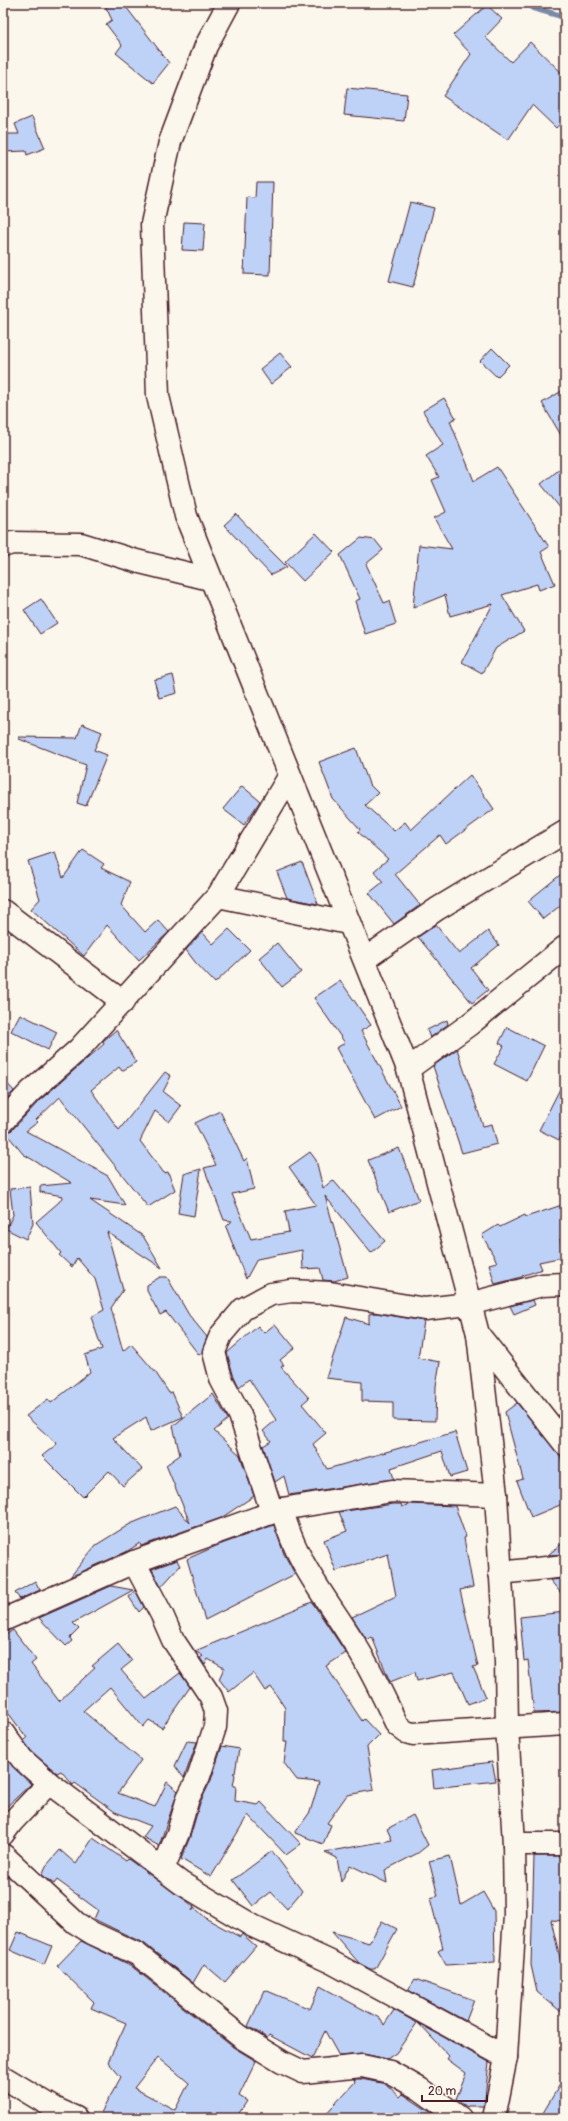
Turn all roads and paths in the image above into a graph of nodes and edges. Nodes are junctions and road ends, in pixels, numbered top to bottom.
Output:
1 (229, 3) edge
2 (3, 546) edge
3 (210, 579) junction
4 (289, 776) junction
5 (565, 832) edge
6 (218, 896) junction
7 (3, 911) edge
8 (348, 922) junction
9 (565, 947) edge
10 (365, 959) junction
11 (123, 1002) junction
12 (408, 1069) junction
13 (3, 1121) edge
14 (565, 1284) edge
15 (469, 1304) junction
16 (478, 1334) junction
17 (565, 1444) edge
18 (496, 1495) junction
19 (277, 1510) junction
20 (134, 1562) junction
21 (565, 1566) edge
22 (500, 1573) junction
23 (3, 1620) edge
24 (565, 1724) edge
25 (507, 1727) junction
26 (3, 1733) edge
27 (49, 1783) junction
28 (3, 1834) edge
29 (514, 1844) junction
30 (565, 1844) edge
31 (3, 1855) edge
32 (163, 1869) junction
33 (506, 2057) junction
34 (3, 2077) edge
35 (76, 2118) edge
36 (460, 2118) edge
37 (494, 2118) edge

1 - 3 street
2 - 3 street
3 - 4 street
4 - 6 street
4 - 8 street
5 - 10 street
6 - 8 street
6 - 11 street
7 - 11 street
8 - 10 street
9 - 12 street
10 - 12 street
11 - 13 street
12 - 15 street
14 - 15 street
15 - 16 street
15 - 19 street
16 - 17 street
16 - 18 street
18 - 19 street
18 - 22 street
19 - 20 street
19 - 25 street
20 - 23 street
20 - 32 street
21 - 22 street
22 - 25 street
24 - 25 street
25 - 29 street
26 - 27 street
27 - 28 street
27 - 32 street
29 - 30 street
29 - 33 street
31 - 36 street
32 - 33 street
33 - 37 street
34 - 35 street

